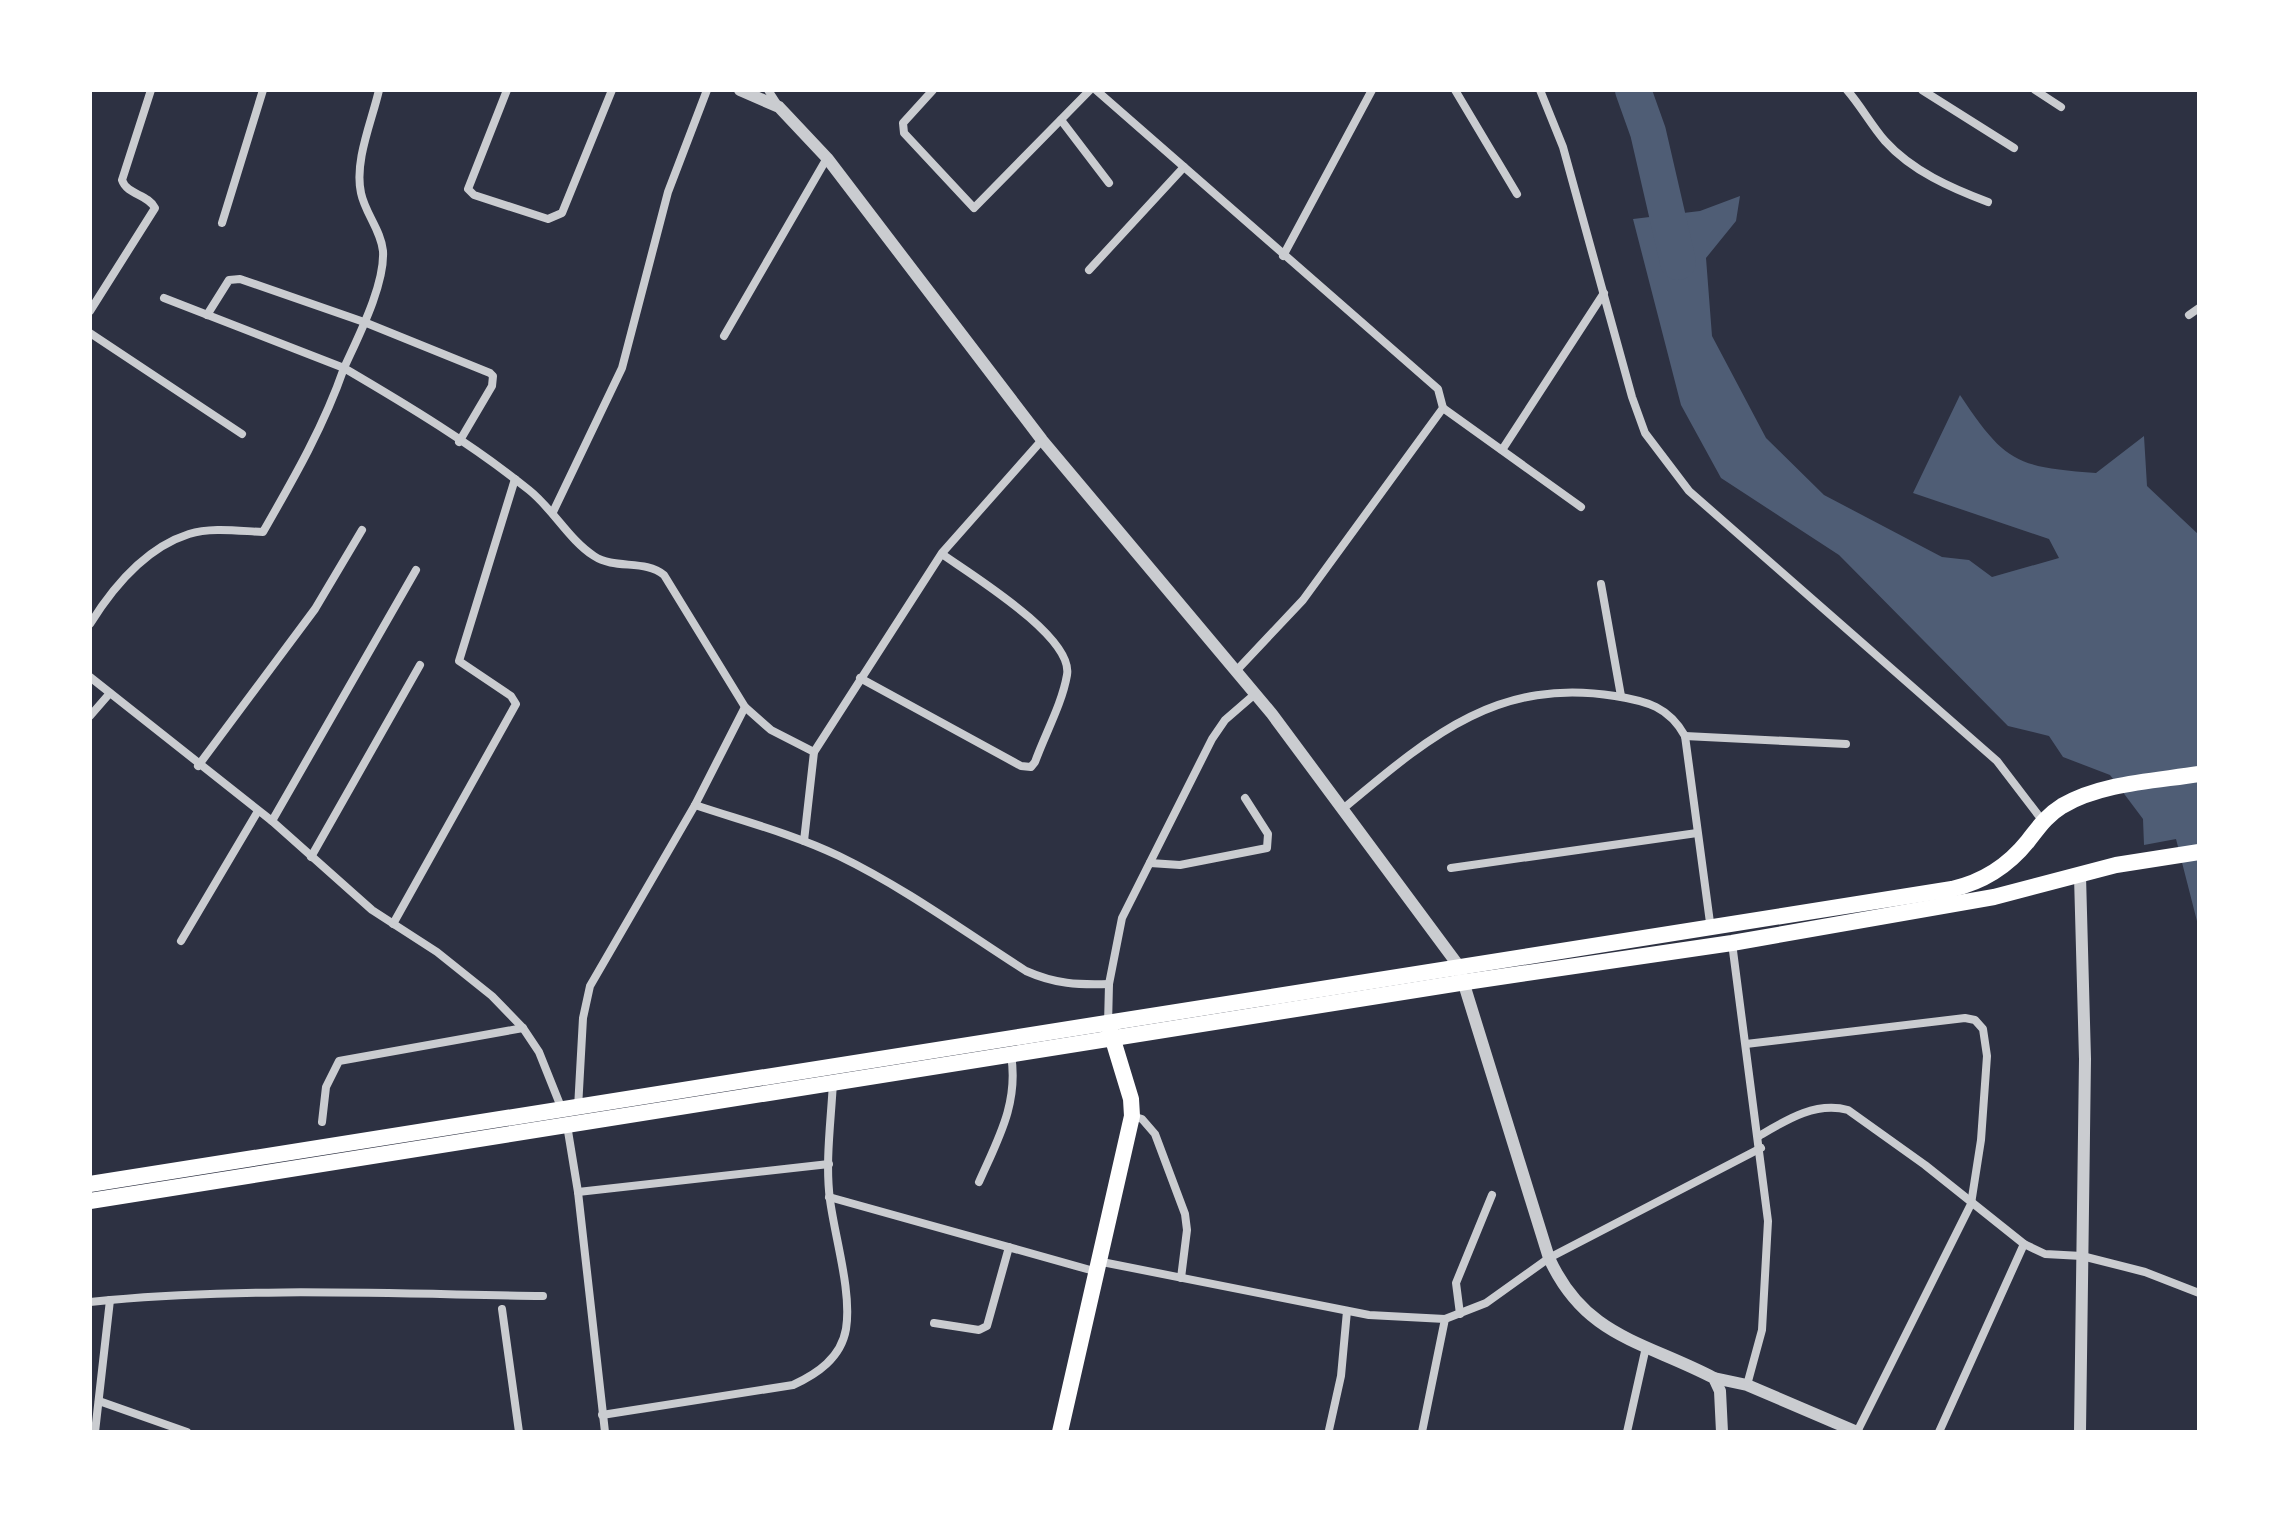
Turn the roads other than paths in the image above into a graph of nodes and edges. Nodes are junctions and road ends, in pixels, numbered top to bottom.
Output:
1 (151, 90) edge
2 (263, 90) edge
3 (379, 90) edge
4 (507, 90) edge
5 (612, 90) edge
6 (707, 90) edge
7 (740, 90) edge
8 (768, 90) edge
9 (933, 90) edge
10 (1090, 90) edge
11 (1096, 90) edge
12 (1372, 90) edge
13 (1455, 90) edge
14 (1540, 90) edge
15 (1847, 90) edge
16 (1922, 90) edge
17 (2035, 90) edge
18 (779, 107) junction
19 (2061, 107) dead end
20 (1061, 120) junction
21 (2014, 148) dead end
22 (827, 158) junction
23 (1184, 167) junction
24 (1109, 183) dead end
25 (1517, 194) dead end
26 (1988, 202) dead end
27 (222, 223) dead end
28 (1283, 256) junction
29 (1089, 270) dead end
30 (1604, 293) junction
31 (164, 298) dead end
32 (2199, 308) edge
33 (90, 311) edge
34 (207, 315) junction
35 (2189, 315) dead end
36 (364, 322) junction
37 (90, 333) edge
38 (724, 336) dead end
39 (344, 368) junction
40 (1443, 408) junction
41 (242, 434) dead end
42 (1042, 440) junction
43 (459, 442) junction
44 (1502, 450) junction
45 (515, 479) junction
46 (1581, 507) dead end
47 (553, 512) junction
48 (362, 530) dead end
49 (942, 554) junction
50 (416, 570) dead end
51 (1601, 584) dead end
52 (90, 624) edge
53 (420, 665) dead end
54 (1237, 670) junction
55 (90, 677) edge
56 (860, 678) junction
57 (110, 693) junction
58 (1255, 694) junction
59 (1621, 696) junction
60 (745, 707) junction
61 (90, 716) edge
62 (1685, 736) junction
63 (1846, 744) dead end
64 (814, 752) junction
65 (198, 766) junction
66 (2199, 774) edge
67 (1245, 798) dead end
68 (695, 805) junction
69 (1344, 808) junction
70 (258, 811) junction
71 (2042, 820) junction
72 (272, 821) junction
73 (1697, 833) junction
74 (804, 841) junction
75 (2199, 852) edge
76 (311, 857) junction
77 (1150, 863) junction
78 (1451, 868) dead end
79 (2080, 876) junction
80 (393, 924) junction
81 (1710, 928) junction
82 (181, 941) dead end
83 (1732, 943) junction
84 (1713, 946) junction
85 (1458, 965) junction
86 (1466, 982) junction
87 (1109, 984) junction
88 (523, 1028) junction
89 (1111, 1032) junction
90 (1746, 1044) junction
91 (1011, 1055) junction
92 (833, 1082) junction
93 (571, 1115) junction
94 (1132, 1116) junction
95 (322, 1122) dead end
96 (1759, 1136) junction
97 (1761, 1148) junction
98 (829, 1164) junction
99 (979, 1182) dead end
100 (90, 1184) edge
101 (578, 1192) junction
102 (1492, 1195) dead end
103 (829, 1197) junction
104 (90, 1201) edge
105 (1971, 1204) junction
106 (2024, 1244) junction
107 (1009, 1247) junction
108 (2082, 1256) junction
109 (1549, 1258) junction
110 (1096, 1266) junction
111 (1181, 1278) junction
112 (2199, 1293) edge
113 (543, 1296) dead end
114 (110, 1300) junction
115 (90, 1302) edge
116 (502, 1309) dead end
117 (1347, 1311) junction
118 (1460, 1314) junction
119 (1445, 1319) junction
120 (934, 1323) dead end
121 (1646, 1347) junction
122 (1714, 1378) junction
123 (1747, 1385) junction
124 (99, 1401) junction
125 (602, 1415) junction
126 (1329, 1430) edge
127 (95, 1432) edge
128 (187, 1432) edge
129 (519, 1432) edge
130 (605, 1432) edge
131 (1060, 1432) edge
132 (1422, 1432) edge
133 (1627, 1432) edge
134 (1722, 1432) edge
135 (1857, 1432) edge
136 (1939, 1432) edge
137 (2080, 1432) edge

1 - 33 street
2 - 27 street
3 - 36 street
4 - 5 street
6 - 47 street
7 - 18 street
8 - 18 street
9 - 20 street
10 - 20 street
11 - 23 street
12 - 28 street
13 - 25 street
14 - 30 street
15 - 26 street
16 - 21 street
17 - 19 street
18 - 22 street
20 - 24 street
22 - 38 street
22 - 42 street
23 - 28 street
23 - 29 street
28 - 40 street
30 - 44 street
30 - 71 street
31 - 34 street
32 - 35 street
34 - 36 street
34 - 39 street
36 - 39 street
36 - 43 street
37 - 41 street
39 - 43 street
39 - 52 street
40 - 44 street
40 - 54 street
42 - 49 street
42 - 54 street
43 - 45 street
44 - 46 street
45 - 47 street
45 - 80 street
47 - 60 street
48 - 65 street
49 - 56 street
49 - 56 street
50 - 72 street
51 - 59 street
53 - 76 street
54 - 58 street
55 - 57 street
56 - 64 street
57 - 61 street
57 - 65 street
58 - 69 street
58 - 77 street
59 - 62 street
59 - 69 street
60 - 64 street
60 - 68 street
62 - 63 street
62 - 73 street
64 - 74 street
65 - 70 street
66 - 71 main road
67 - 77 street
68 - 74 street
68 - 93 street
69 - 85 street
70 - 72 street
70 - 82 street
71 - 81 main road
72 - 76 street
73 - 78 street
73 - 81 street
74 - 87 street
75 - 79 main road
76 - 80 street
77 - 87 street
79 - 83 main road
79 - 108 street
80 - 88 street
81 - 84 street
81 - 85 main road
83 - 84 main road
83 - 90 street
84 - 86 main road
85 - 86 street
85 - 89 main road
86 - 89 main road
86 - 109 street
87 - 89 street
88 - 93 street
88 - 95 street
89 - 91 main road
89 - 93 main road
89 - 94 main road
90 - 96 street
90 - 105 street
91 - 92 main road
91 - 99 street
92 - 93 main road
92 - 98 street
93 - 100 main road
93 - 101 street
93 - 104 main road
94 - 110 main road
94 - 111 street
96 - 97 street
96 - 105 street
97 - 109 street
97 - 123 street
98 - 101 street
98 - 103 street
101 - 125 street
102 - 118 street
103 - 107 street
103 - 125 street
105 - 106 street
105 - 135 street
106 - 108 street
106 - 136 street
107 - 110 street
107 - 120 street
108 - 112 street
108 - 137 street
109 - 118 street
109 - 121 street
110 - 111 street
110 - 131 main road
111 - 117 street
113 - 114 street
114 - 115 street
114 - 124 street
116 - 129 street
117 - 119 street
117 - 126 street
118 - 119 street
119 - 132 street
121 - 122 street
121 - 133 street
122 - 123 street
122 - 134 street
123 - 135 street
124 - 127 street
124 - 128 street
125 - 130 street

